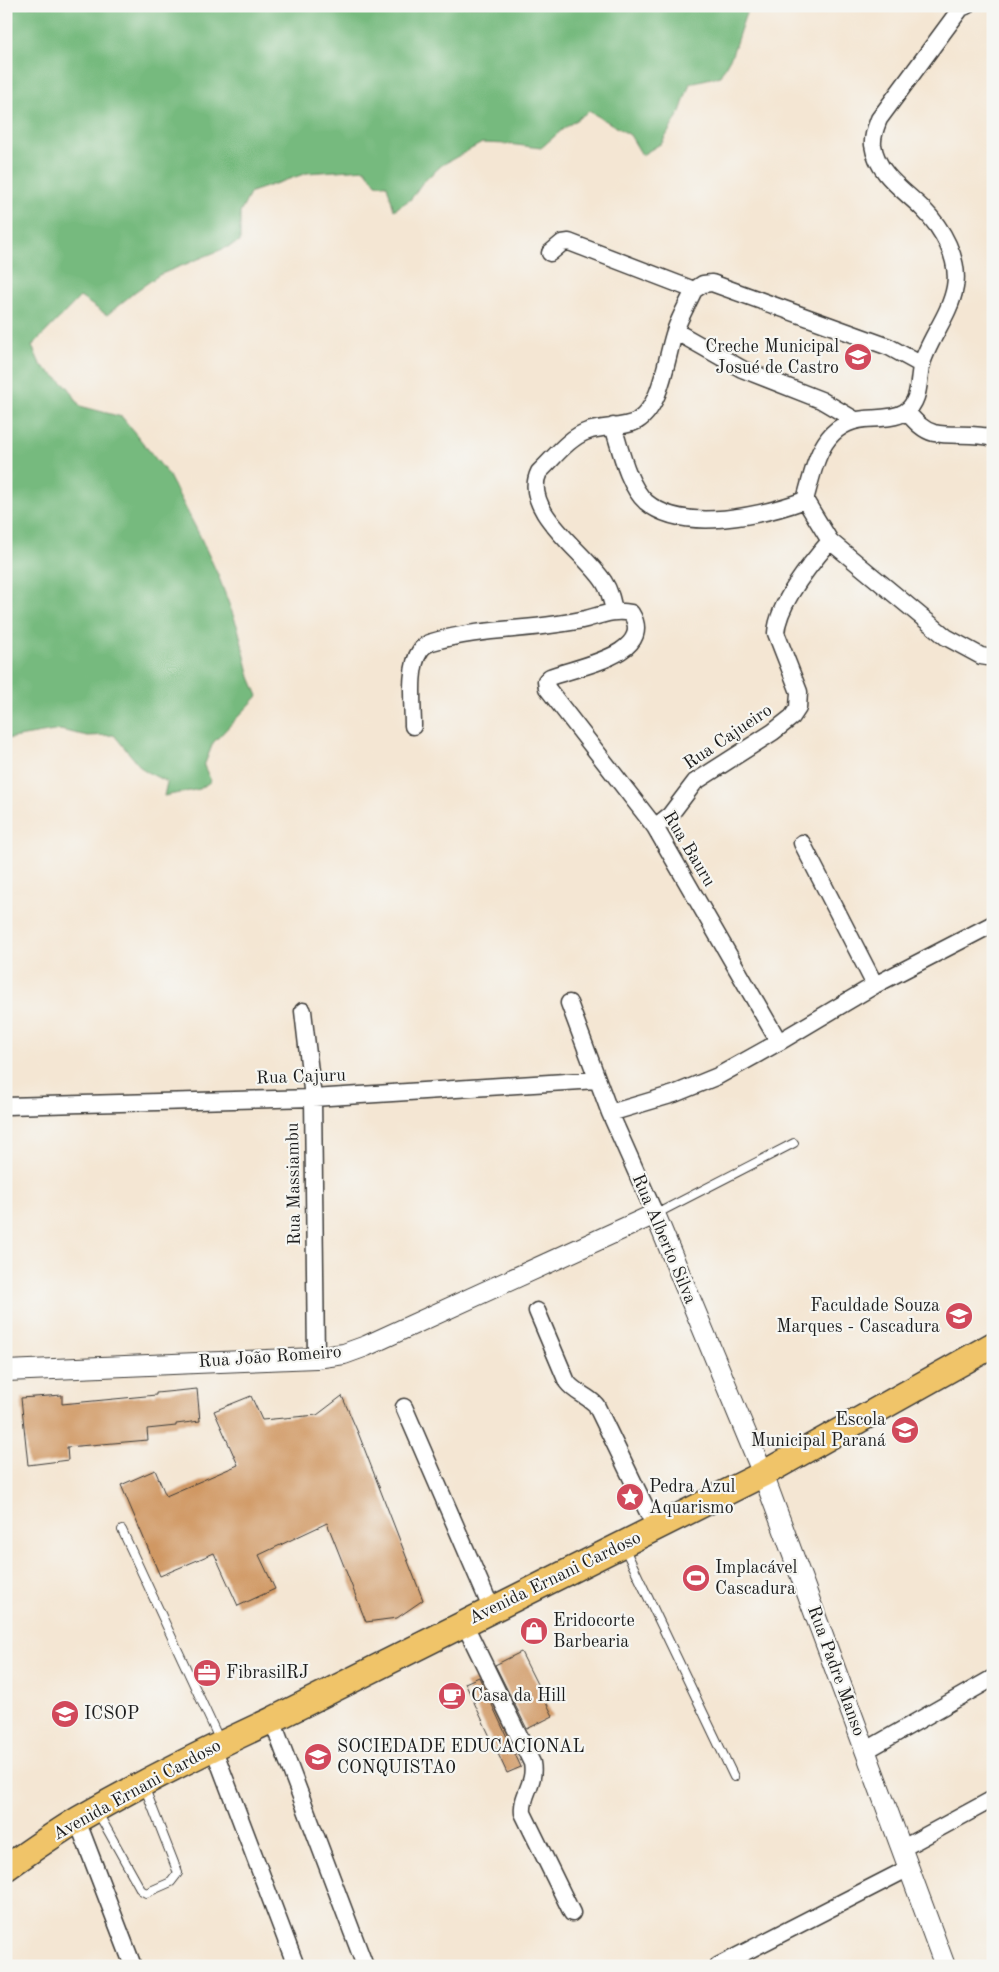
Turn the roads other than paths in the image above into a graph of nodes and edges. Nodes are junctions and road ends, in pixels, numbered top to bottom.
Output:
1 (963, 7) edge
2 (550, 253) dead end
3 (694, 290) junction
4 (675, 331) junction
5 (922, 365) junction
6 (906, 411) junction
7 (855, 420) junction
8 (613, 426) junction
9 (993, 438) edge
10 (805, 500) junction
11 (830, 541) junction
12 (614, 611) junction
13 (993, 658) edge
14 (413, 726) dead end
15 (655, 826) junction
16 (802, 843) dead end
17 (993, 924) edge
18 (875, 985) junction
19 (569, 1003) dead end
20 (303, 1011) dead end
21 (779, 1042) junction
22 (597, 1080) junction
23 (313, 1098) junction
24 (6, 1106) edge
25 (610, 1113) junction
26 (794, 1143) dead end
27 (655, 1214) junction
28 (537, 1310) dead end
29 (993, 1345) edge
30 (316, 1358) junction
31 (6, 1371) edge
32 (404, 1407) dead end
33 (763, 1474) junction
34 (656, 1529) junction
35 (122, 1530) dead end
36 (623, 1545) junction
37 (492, 1610) junction
38 (464, 1623) junction
39 (993, 1678) edge
40 (272, 1720) junction
41 (217, 1746) junction
42 (865, 1751) junction
43 (734, 1777) dead end
44 (144, 1784) junction
45 (993, 1799) edge
46 (87, 1815) junction
47 (901, 1849) junction
48 (6, 1868) edge
49 (909, 1868) junction
50 (572, 1913) dead end
51 (133, 1966) edge
52 (296, 1966) edge
53 (365, 1966) edge
54 (718, 1966) edge
55 (945, 1966) edge

1 - 5 street
2 - 3 street
3 - 4 street
3 - 5 street
4 - 7 street
4 - 8 street
5 - 6 street
6 - 7 street
6 - 9 street
7 - 10 street
8 - 10 street
8 - 12 street
10 - 11 street
11 - 13 street
11 - 15 street, Rua Cajueiro
12 - 14 street
12 - 15 street, Rua Bauru
15 - 21 street, Rua Bauru
16 - 18 street
17 - 18 street
18 - 21 street
19 - 22 street, Rua Alberto Silva
20 - 23 street, Rua Massiambu
21 - 25 street
22 - 23 street, Rua Cajuru
22 - 25 street, Rua Alberto Silva
23 - 24 street, Rua Cajuru
23 - 30 street, Rua Massiambu
25 - 27 street, Rua Alberto Silva
26 - 27 lane
27 - 30 street, Rua João Romeiro
27 - 33 street, Rua Alberto Silva
28 - 34 street
29 - 33 main road, Avenida Ernani Cardoso
30 - 31 street, Rua João Romeiro
32 - 37 street
33 - 34 main road, Avenida Ernani Cardoso
33 - 42 street, Rua Padre Manso
34 - 36 main road, Avenida Ernani Cardoso
35 - 41 lane
36 - 37 main road, Avenida Ernani Cardoso
36 - 43 lane
37 - 38 main road, Avenida Ernani Cardoso
38 - 40 main road, Avenida Ernani Cardoso
38 - 50 street
39 - 42 street
40 - 41 main road, Avenida Ernani Cardoso
40 - 53 street
41 - 44 main road, Avenida Ernani Cardoso
41 - 52 street
42 - 47 street, Rua Padre Manso
44 - 46 main road, Avenida Ernani Cardoso
44 - 46 lane
45 - 47 street
46 - 48 main road, Avenida Ernani Cardoso
46 - 51 street
47 - 49 street, Rua Padre Manso
49 - 54 street
49 - 55 street, Rua Padre Manso

